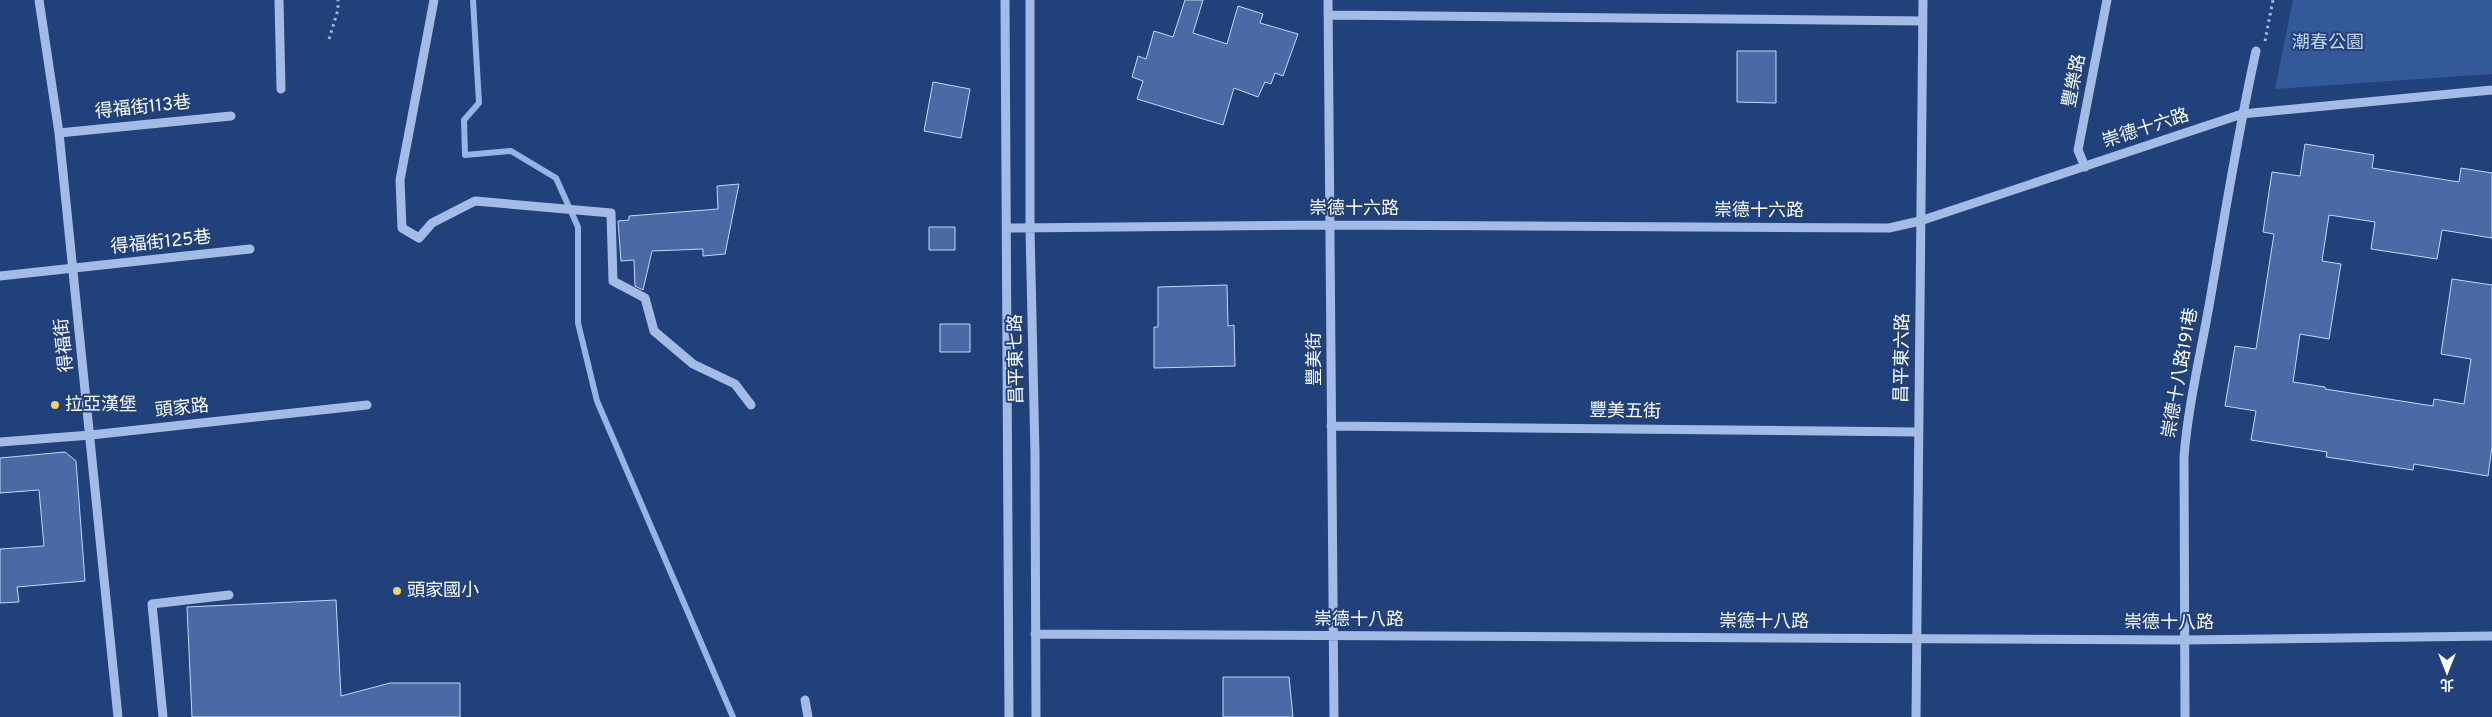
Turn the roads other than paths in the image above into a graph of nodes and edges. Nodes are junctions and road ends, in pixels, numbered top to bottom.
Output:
1 (39, 0) edge
2 (279, 0) edge
3 (434, 0) edge
4 (1005, 0) edge
5 (1030, 0) edge
6 (1328, 0) edge
7 (1923, 0) edge
8 (2107, 0) edge
9 (1328, 15) junction
10 (1923, 21) junction
11 (2256, 51) road end
12 (281, 89) dead end
13 (2492, 90) edge
14 (2242, 114) junction
15 (230, 116) dead end
16 (60, 133) junction
17 (2085, 166) junction
18 (1920, 221) junction
19 (1331, 225) junction
20 (1007, 228) junction
21 (1030, 228) junction
22 (250, 249) dead end
23 (74, 268) junction
24 (0, 276) edge
25 (367, 404) dead end
26 (751, 404) dead end
27 (1331, 426) junction
28 (1918, 432) junction
29 (91, 435) junction
30 (0, 442) edge
31 (229, 595) dead end
32 (1035, 634) junction
33 (1333, 636) junction
34 (2492, 636) edge
35 (1917, 639) junction
36 (2184, 640) junction
37 (805, 700) dead end
38 (118, 717) edge
39 (163, 717) edge
40 (808, 717) edge
41 (1010, 717) edge
42 (1036, 717) edge
43 (1334, 717) edge
44 (1916, 717) edge
45 (2185, 717) edge

1 - 16 street, 得福街
2 - 12 street
3 - 26 street
4 - 20 street, 昌平東七路
5 - 21 street, 昌平東七路
6 - 9 street, 豐美街
7 - 10 street, 昌平東六路
8 - 17 street, 豐樂路
9 - 10 street
9 - 19 street, 豐美街
10 - 18 street, 昌平東六路
11 - 14 street, 崇德十八路191巷
13 - 14 street, 崇德十六路
14 - 17 street, 崇德十六路
14 - 36 street, 崇德十八路191巷
15 - 16 street, 得福街113巷
16 - 23 street, 得福街
17 - 18 street, 崇德十六路
18 - 19 street, 崇德十六路
18 - 28 street, 昌平東六路
19 - 21 street, 崇德十六路
19 - 27 street, 豐美街
20 - 21 street, 崇德十六路
20 - 41 street, 昌平東七路
21 - 32 street, 昌平東七路
22 - 23 street, 得福街125巷
23 - 24 street, 得福街125巷
23 - 29 street, 得福街
25 - 29 street, 頭家路
27 - 28 street, 豐美五街
27 - 33 street, 豐美街
28 - 35 street, 昌平東六路
29 - 30 street, 頭家路
29 - 38 street, 得福街
31 - 39 street
32 - 33 street, 崇德十八路
32 - 42 street, 昌平東七路
33 - 35 street, 崇德十八路
33 - 43 street, 豐美街
34 - 36 street, 崇德十八路
35 - 36 street, 崇德十八路
35 - 44 street, 昌平東六路
36 - 45 street, 崇德十八路191巷
37 - 40 street

